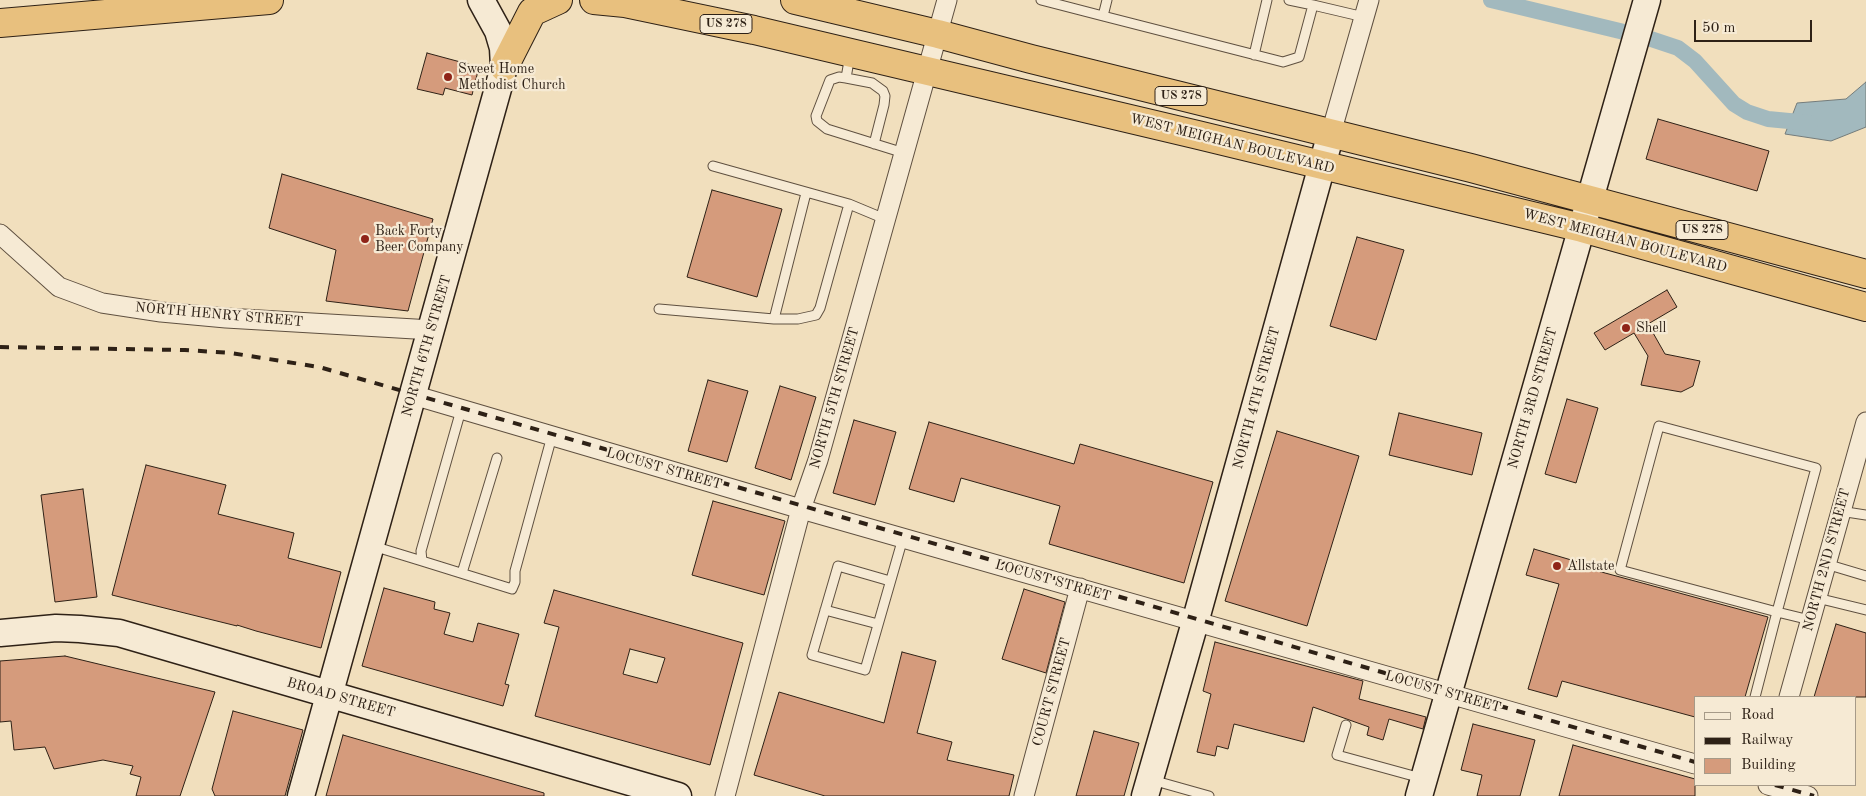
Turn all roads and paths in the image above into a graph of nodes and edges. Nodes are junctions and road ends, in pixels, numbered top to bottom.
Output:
1 (269, 0) edge
2 (481, 0) edge
3 (558, 0) edge
4 (594, 0) edge
5 (797, 0) edge
6 (947, 0) edge
7 (1041, 0) edge
8 (1107, 0) edge
9 (1267, 0) edge
10 (1289, 0) edge
11 (1647, 0) edge
12 (186, 4) edge
13 (1313, 5) junction
14 (1367, 9) edge
15 (1103, 16) junction
16 (0, 22) edge
17 (938, 34) junction
18 (1254, 55) junction
19 (848, 65) junction
20 (504, 68) junction
21 (927, 70) junction
22 (1331, 133) junction
23 (874, 144) junction
24 (904, 153) junction
25 (713, 166) dead end
26 (1322, 166) junction
27 (806, 192) junction
28 (1590, 200) junction
29 (849, 204) junction
30 (885, 219) junction
31 (1582, 228) junction
32 (0, 234) edge
33 (1813, 260) junction
34 (1866, 265) edge
35 (1866, 274) edge
36 (1866, 307) edge
37 (659, 309) dead end
38 (774, 319) junction
39 (432, 330) junction
40 (413, 396) junction
41 (462, 410) junction
42 (1865, 429) edge
43 (552, 436) junction
44 (497, 458) dead end
45 (801, 509) junction
46 (1840, 511) junction
47 (1866, 515) edge
48 (903, 538) junction
49 (370, 546) junction
50 (422, 561) junction
51 (1826, 564) junction
52 (462, 573) junction
53 (1866, 576) edge
54 (890, 581) junction
55 (1080, 588) junction
56 (1817, 598) junction
57 (825, 610) junction
58 (1866, 610) edge
59 (1777, 612) junction
60 (1810, 620) junction
61 (1195, 621) junction
62 (878, 624) junction
63 (0, 633) edge
64 (1448, 693) junction
65 (328, 694) junction
66 (1755, 696) edge
67 (1789, 696) edge
68 (1346, 725) dead end
69 (1694, 764) edge
70 (1771, 786) edge
71 (1147, 788) edge
72 (1422, 788) edge
73 (301, 796) edge
74 (678, 796) edge
75 (725, 796) edge
76 (1024, 796) edge
77 (1209, 796) edge
78 (1808, 796) edge

1 - 12 highway
2 - 20 main road, NORTH 6TH STREET
3 - 20 highway
4 - 19 highway, WEST MEIGHAN BOULEVARD / US 278
5 - 17 highway, US 278
6 - 17 street, NORTH 5TH STREET
7 - 15 lane
8 - 15 lane
9 - 18 lane
10 - 13 lane
11 - 28 main road, NORTH 3RD STREET
12 - 16 highway
13 - 14 lane
13 - 18 lane
14 - 22 street, NORTH 4TH STREET
15 - 18 lane
17 - 21 street, NORTH 5TH STREET
17 - 22 highway, US 278
19 - 21 highway, WEST MEIGHAN BOULEVARD / US 278
19 - 23 lane
19 - 23 lane
20 - 39 main road, NORTH 6TH STREET
21 - 24 street, NORTH 5TH STREET
21 - 26 highway, WEST MEIGHAN BOULEVARD / US 278
22 - 26 main road, NORTH 4TH STREET
22 - 28 highway, US 278
23 - 24 lane
24 - 30 street, NORTH 5TH STREET
25 - 27 lane
26 - 31 highway, WEST MEIGHAN BOULEVARD / US 278
26 - 61 main road, NORTH 4TH STREET
27 - 29 lane
27 - 38 lane
28 - 31 main road, NORTH 3RD STREET
28 - 33 highway, US 278
29 - 30 lane
29 - 38 lane
30 - 45 street, NORTH 5TH STREET
31 - 36 highway, WEST MEIGHAN BOULEVARD / US 278
31 - 64 main road, NORTH 3RD STREET
32 - 39 street, NORTH HENRY STREET
33 - 34 highway
33 - 35 highway, US 278
37 - 38 lane
39 - 40 main road, NORTH 6TH STREET
40 - 41 street, LOCUST STREET
40 - 49 main road, NORTH 6TH STREET
41 - 43 street, LOCUST STREET
41 - 50 lane
42 - 46 street, NORTH 2ND STREET
43 - 45 street, LOCUST STREET
43 - 52 lane
44 - 52 lane
45 - 48 street, LOCUST STREET
45 - 75 street, NORTH 5TH STREET
46 - 47 lane
46 - 51 street, NORTH 2ND STREET
48 - 54 lane
48 - 55 street, LOCUST STREET
49 - 50 lane
49 - 65 main road, NORTH 6TH STREET
50 - 52 lane
51 - 53 lane
51 - 56 street, NORTH 2ND STREET
54 - 57 lane
54 - 62 lane
55 - 61 street, LOCUST STREET
55 - 76 street, COURT STREET
56 - 58 lane
56 - 60 street, NORTH 2ND STREET
57 - 62 lane
57 - 62 lane
59 - 59 lane
59 - 60 lane
59 - 66 lane
60 - 67 street, NORTH 2ND STREET
61 - 64 street, LOCUST STREET
61 - 71 main road, NORTH 4TH STREET
63 - 65 main road, BROAD STREET
64 - 69 street, LOCUST STREET
64 - 72 main road, NORTH 3RD STREET
65 - 73 main road, NORTH 6TH STREET
65 - 74 main road, BROAD STREET
68 - 72 lane
70 - 78 street
71 - 77 lane

